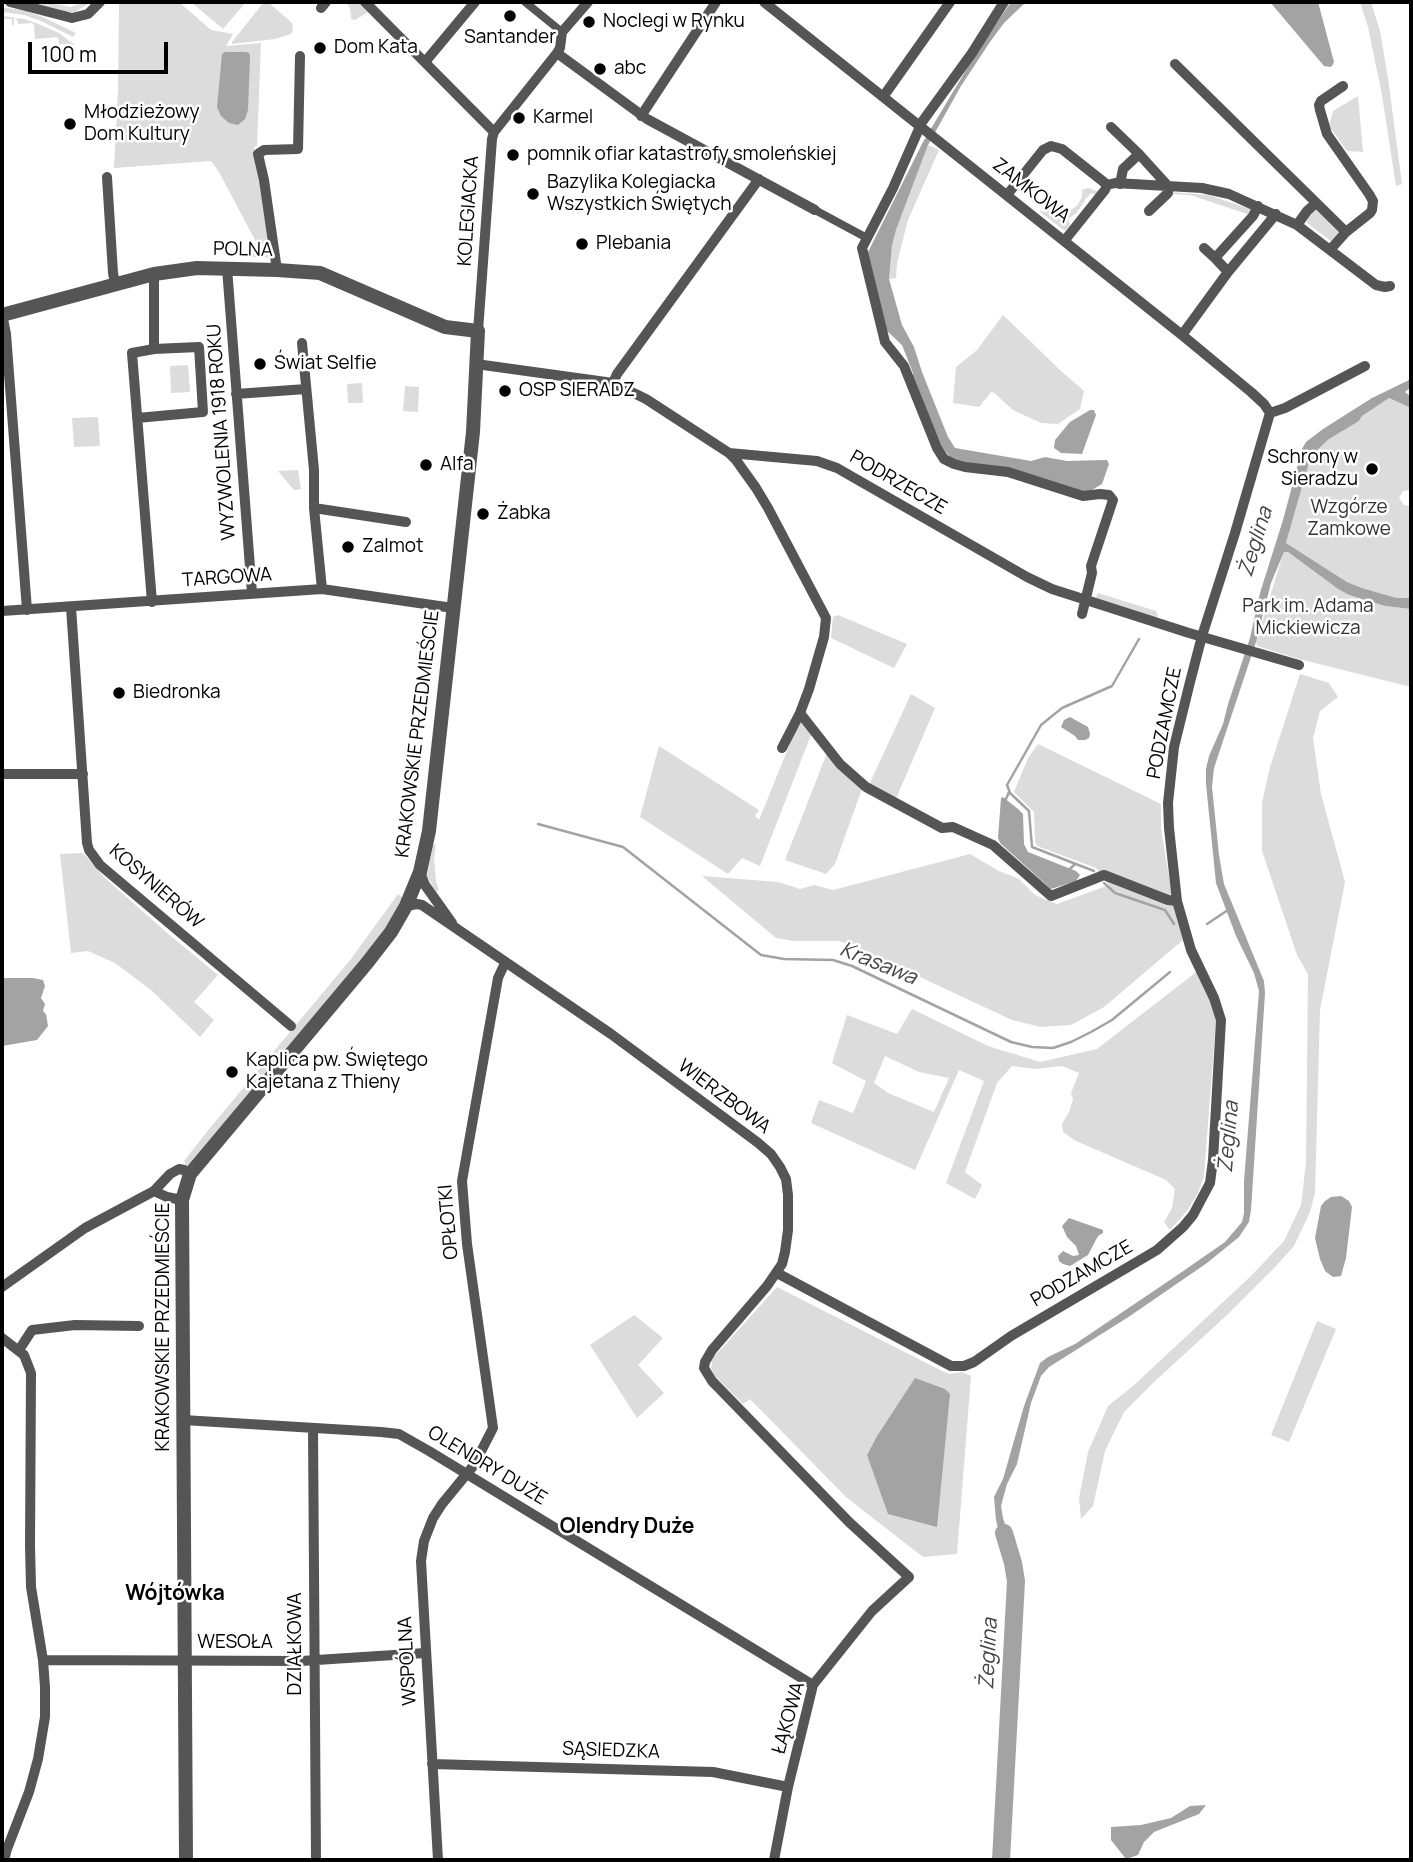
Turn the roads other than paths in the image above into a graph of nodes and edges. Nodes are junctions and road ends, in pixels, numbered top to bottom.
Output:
1 (10, 2) edge
2 (100, 2) edge
3 (365, 2) edge
4 (475, 2) edge
5 (525, 2) edge
6 (588, 2) edge
7 (716, 2) edge
8 (764, 2) edge
9 (950, 2) edge
10 (1004, 2) edge
11 (562, 32) junction
12 (557, 53) junction
13 (300, 56) dead end
14 (425, 62) junction
15 (1175, 64) dead end
16 (1343, 86) dead end
17 (883, 97) junction
18 (641, 116) junction
19 (922, 127) junction
20 (1111, 127) dead end
21 (494, 132) junction
22 (1139, 154) junction
23 (107, 177) dead end
24 (759, 179) junction
25 (1120, 184) junction
26 (1107, 185) junction
27 (1168, 186) junction
28 (1007, 195) junction
29 (1316, 203) junction
30 (1258, 206) junction
31 (816, 210) joint
32 (1149, 211) dead end
33 (1276, 214) junction
34 (1297, 225) junction
35 (1346, 232) junction
36 (867, 238) junction
37 (1065, 240) junction
38 (1204, 248) dead end
39 (1330, 250) junction
40 (1215, 258) junction
41 (228, 268) junction
42 (277, 270) junction
43 (1228, 272) junction
44 (154, 274) junction
45 (115, 283) junction
46 (1390, 286) dead end
47 (2, 314) edge
48 (478, 331) junction
49 (1182, 335) junction
50 (302, 343) dead end
51 (154, 349) junction
52 (476, 365) junction
53 (1366, 366) dead end
54 (613, 383) junction
55 (306, 389) junction
56 (236, 394) junction
57 (1270, 413) junction
58 (137, 418) junction
59 (729, 453) junction
60 (314, 508) junction
61 (406, 522) dead end
62 (322, 589) junction
63 (252, 593) junction
64 (152, 601) junction
65 (1086, 601) junction
66 (71, 607) junction
67 (453, 608) junction
68 (27, 610) junction
69 (2, 611) edge
70 (1082, 614) dead end
71 (1202, 636) junction
72 (1299, 665) dead end
73 (800, 713) junction
74 (782, 748) dead end
75 (2, 774) edge
76 (83, 774) junction
77 (420, 872) junction
78 (1177, 901) junction
79 (406, 906) junction
80 (455, 928) junction
81 (505, 963) junction
82 (291, 1026) dead end
83 (184, 1172) junction
84 (154, 1191) junction
85 (182, 1200) junction
86 (777, 1273) junction
87 (2, 1287) edge
88 (139, 1326) dead end
89 (2, 1338) edge
90 (19, 1350) junction
91 (183, 1420) junction
92 (313, 1428) junction
93 (467, 1474) junction
94 (909, 1577) joint
95 (425, 1653) junction
96 (43, 1660) junction
97 (185, 1660) junction
98 (314, 1660) junction
99 (813, 1685) junction
100 (432, 1764) junction
101 (788, 1787) junction
102 (5, 1860) edge
103 (186, 1860) edge
104 (316, 1860) edge
105 (438, 1860) edge
106 (774, 1860) edge

1 - 2 street
3 - 14 street
4 - 14 street
5 - 11 street
6 - 11 street
7 - 18 street
8 - 17 street, ZAMKOWA
9 - 17 street
10 - 19 street
11 - 12 street, KOLEGIACKA
12 - 18 street
12 - 21 street, KOLEGIACKA
13 - 42 street
14 - 21 street
15 - 29 street
16 - 35 street
17 - 19 street, ZAMKOWA
18 - 24 street
19 - 28 street, ZAMKOWA
19 - 36 street
20 - 22 street
21 - 48 street, KOLEGIACKA
22 - 25 street
22 - 27 street
23 - 45 street
24 - 31 street
24 - 54 street
25 - 26 street
25 - 27 street
26 - 28 street
26 - 37 street
27 - 30 street
27 - 32 street
28 - 37 street, ZAMKOWA
29 - 34 street
29 - 35 street
30 - 33 street
30 - 40 street
31 - 36 street
33 - 34 street
33 - 43 street
34 - 39 street
35 - 39 street
36 - 65 street
37 - 49 street, ZAMKOWA
38 - 40 street
39 - 46 street
40 - 43 street
41 - 42 street, POLNA
41 - 44 street, POLNA
41 - 56 street, WYZWOLENIA 1918 ROKU
42 - 48 street, POLNA
43 - 49 street
44 - 45 street, POLNA
44 - 51 street
45 - 47 street, POLNA
47 - 68 street
48 - 52 street, KRAKOWSKIE PRZEDMIEŚCIE
49 - 57 street, ZAMKOWA
50 - 55 street
51 - 58 street
51 - 58 street
52 - 54 street, PODRZECZE
52 - 67 street, KRAKOWSKIE PRZEDMIEŚCIE
53 - 57 street
54 - 59 street, PODRZECZE
55 - 56 street
55 - 60 street
56 - 63 street, WYZWOLENIA 1918 ROKU
57 - 71 street, PODZAMCZE
58 - 64 street
59 - 65 street, PODRZECZE
59 - 73 street
60 - 61 street
60 - 62 street
62 - 63 street, TARGOWA
62 - 67 street, TARGOWA
63 - 64 street, TARGOWA
64 - 66 street, TARGOWA
65 - 70 street
65 - 71 street, PODRZECZE
66 - 68 street, TARGOWA
66 - 76 street, KOSYNIERÓW
67 - 77 street, KRAKOWSKIE PRZEDMIEŚCIE
68 - 69 street, TARGOWA
71 - 72 street, PODRZECZE
71 - 78 street, PODZAMCZE
73 - 74 street
73 - 78 street
75 - 76 street
76 - 82 street, KOSYNIERÓW
77 - 79 street, KRAKOWSKIE PRZEDMIEŚCIE
77 - 80 street, WIERZBOWA
78 - 86 street, PODZAMCZE
79 - 80 street, WIERZBOWA
79 - 83 street, KRAKOWSKIE PRZEDMIEŚCIE
80 - 81 street, WIERZBOWA
81 - 86 street, WIERZBOWA
81 - 93 street, OPŁOTKI
83 - 84 street
83 - 85 street, KRAKOWSKIE PRZEDMIEŚCIE
84 - 85 street
84 - 87 street
85 - 91 street, KRAKOWSKIE PRZEDMIEŚCIE
86 - 94 street, WIERZBOWA
88 - 90 street
89 - 90 street
90 - 96 street
91 - 92 street, OLENDRY DUŻE
91 - 97 street, KRAKOWSKIE PRZEDMIEŚCIE
92 - 93 street, OLENDRY DUŻE
92 - 98 street, DZIAŁKOWA
93 - 95 street, WSPÓLNA
93 - 99 street, OLENDRY DUŻE
94 - 99 street, ŁĄKOWA
95 - 98 street, WESOŁA
95 - 100 street, WSPÓLNA
96 - 97 street, WESOŁA
96 - 102 street
97 - 98 street, WESOŁA
97 - 103 street, KRAKOWSKIE PRZEDMIEŚCIE
98 - 104 street, DZIAŁKOWA
99 - 101 street, ŁĄKOWA
100 - 101 street, SĄSIEDZKA
100 - 105 street, WSPÓLNA
101 - 106 street, ŁĄKOWA

